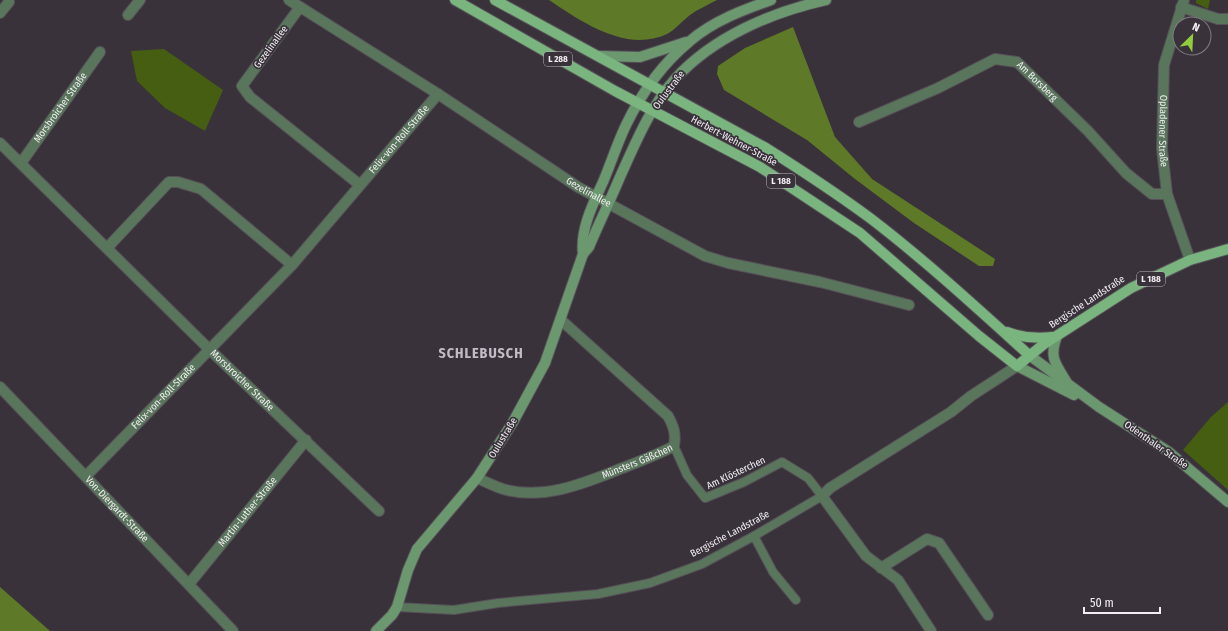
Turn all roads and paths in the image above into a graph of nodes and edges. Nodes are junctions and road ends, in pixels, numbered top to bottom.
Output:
1 (140, 0) edge
2 (289, 0) edge
3 (455, 0) edge
4 (495, 0) edge
5 (771, 0) edge
6 (826, 0) edge
7 (9, 2) dead end
8 (1183, 4) edge
9 (300, 7) junction
10 (0, 13) edge
11 (128, 15) dead end
12 (1228, 19) edge
13 (690, 41) junction
14 (100, 52) dead end
15 (599, 56) junction
16 (650, 84) junction
17 (665, 93) junction
18 (438, 94) junction
19 (638, 104) junction
20 (653, 112) junction
21 (859, 122) dead end
22 (0, 143) edge
23 (20, 163) junction
24 (360, 185) junction
25 (1167, 194) junction
26 (596, 197) junction
27 (609, 204) junction
28 (107, 248) junction
29 (1228, 249) edge
30 (583, 254) junction
31 (1190, 260) junction
32 (292, 265) junction
33 (909, 305) dead end
34 (561, 320) junction
35 (1002, 330) junction
36 (1057, 336) junction
37 (209, 349) junction
38 (1029, 355) junction
39 (1017, 366) junction
40 (1068, 384) junction
41 (0, 387) edge
42 (1099, 407) junction
43 (306, 440) junction
44 (674, 446) junction
45 (86, 476) junction
46 (478, 478) junction
47 (822, 496) junction
48 (1228, 502) edge
49 (379, 511) dead end
50 (754, 536) junction
51 (881, 568) junction
52 (189, 584) junction
53 (796, 600) dead end
54 (397, 607) junction
55 (988, 615) dead end
56 (232, 631) edge
57 (376, 631) edge
58 (931, 631) edge

1 - 11 street
2 - 9 street, Gezelinallee
3 - 19 main road, Herbert-Wehner-Straße / L 288
4 - 15 main road, Herbert-Wehner-Straße / L 288
5 - 13 main road, Oulustraße
6 - 17 main road, Oulustraße
7 - 10 street
8 - 12 street
8 - 25 street, Opladener Straße
9 - 18 street, Gezelinallee
9 - 24 street, Gezelinallee
13 - 15 main road
13 - 16 main road, Oulustraße
14 - 23 street, Morsbroicher Straße
15 - 16 main road, Herbert-Wehner-Straße / L 288
16 - 17 main road, Herbert-Wehner-Straße / L 188
16 - 19 main road, Oulustraße
17 - 20 main road, Oulustraße
17 - 35 main road, Herbert-Wehner-Straße / L 188
18 - 24 street, Felix-von-Roll-Straße
18 - 26 street, Gezelinallee
19 - 20 main road, Herbert-Wehner-Straße / L 188
19 - 26 main road, Oulustraße
20 - 27 main road, Oulustraße
20 - 39 main road, Herbert-Wehner-Straße / L 188
21 - 25 street, Am Borsberg
22 - 23 street, Morsbroicher Straße
23 - 28 street, Morsbroicher Straße
24 - 32 street, Felix-von-Roll-Straße
25 - 31 street, Opladener Straße
26 - 27 street, Gezelinallee
26 - 30 main road, Oulustraße
27 - 30 main road, Oulustraße
27 - 33 street, Gezelinallee
28 - 32 street
28 - 37 street, Morsbroicher Straße
29 - 31 main road, Bergische Landstraße / L 188
30 - 34 main road, Oulustraße
31 - 36 main road, Bergische Landstraße / L 188
32 - 37 street, Felix-von-Roll-Straße
34 - 44 street, Münsters Gäßchen
34 - 46 main road, Oulustraße
35 - 36 main road
35 - 38 main road, Herbert-Wehner-Straße / L 188
36 - 38 main road, Bergische Landstraße / L 188
36 - 40 main road
37 - 43 street, Morsbroicher Straße
37 - 45 street, Felix-von-Roll-Straße
38 - 39 main road, L 188
38 - 40 main road, Odenthaler Straße
39 - 42 main road, Odenthaler Straße
39 - 47 street, Bergische Landstraße
40 - 42 main road, Odenthaler Straße
41 - 45 street, Von-Diergardt-Straße
42 - 48 main road, Odenthaler Straße
43 - 49 street, Morsbroicher Straße
43 - 52 street, Martin-Luther-Straße
44 - 46 street, Münsters Gäßchen
44 - 47 street, Am Klösterchen
45 - 52 street, Von-Diergardt-Straße
46 - 54 main road, Oulustraße
47 - 50 street, Bergische Landstraße
47 - 51 street
50 - 53 street
50 - 54 street, Bergische Landstraße
51 - 55 street
51 - 58 street
52 - 56 street, Von-Diergardt-Straße
54 - 57 main road

